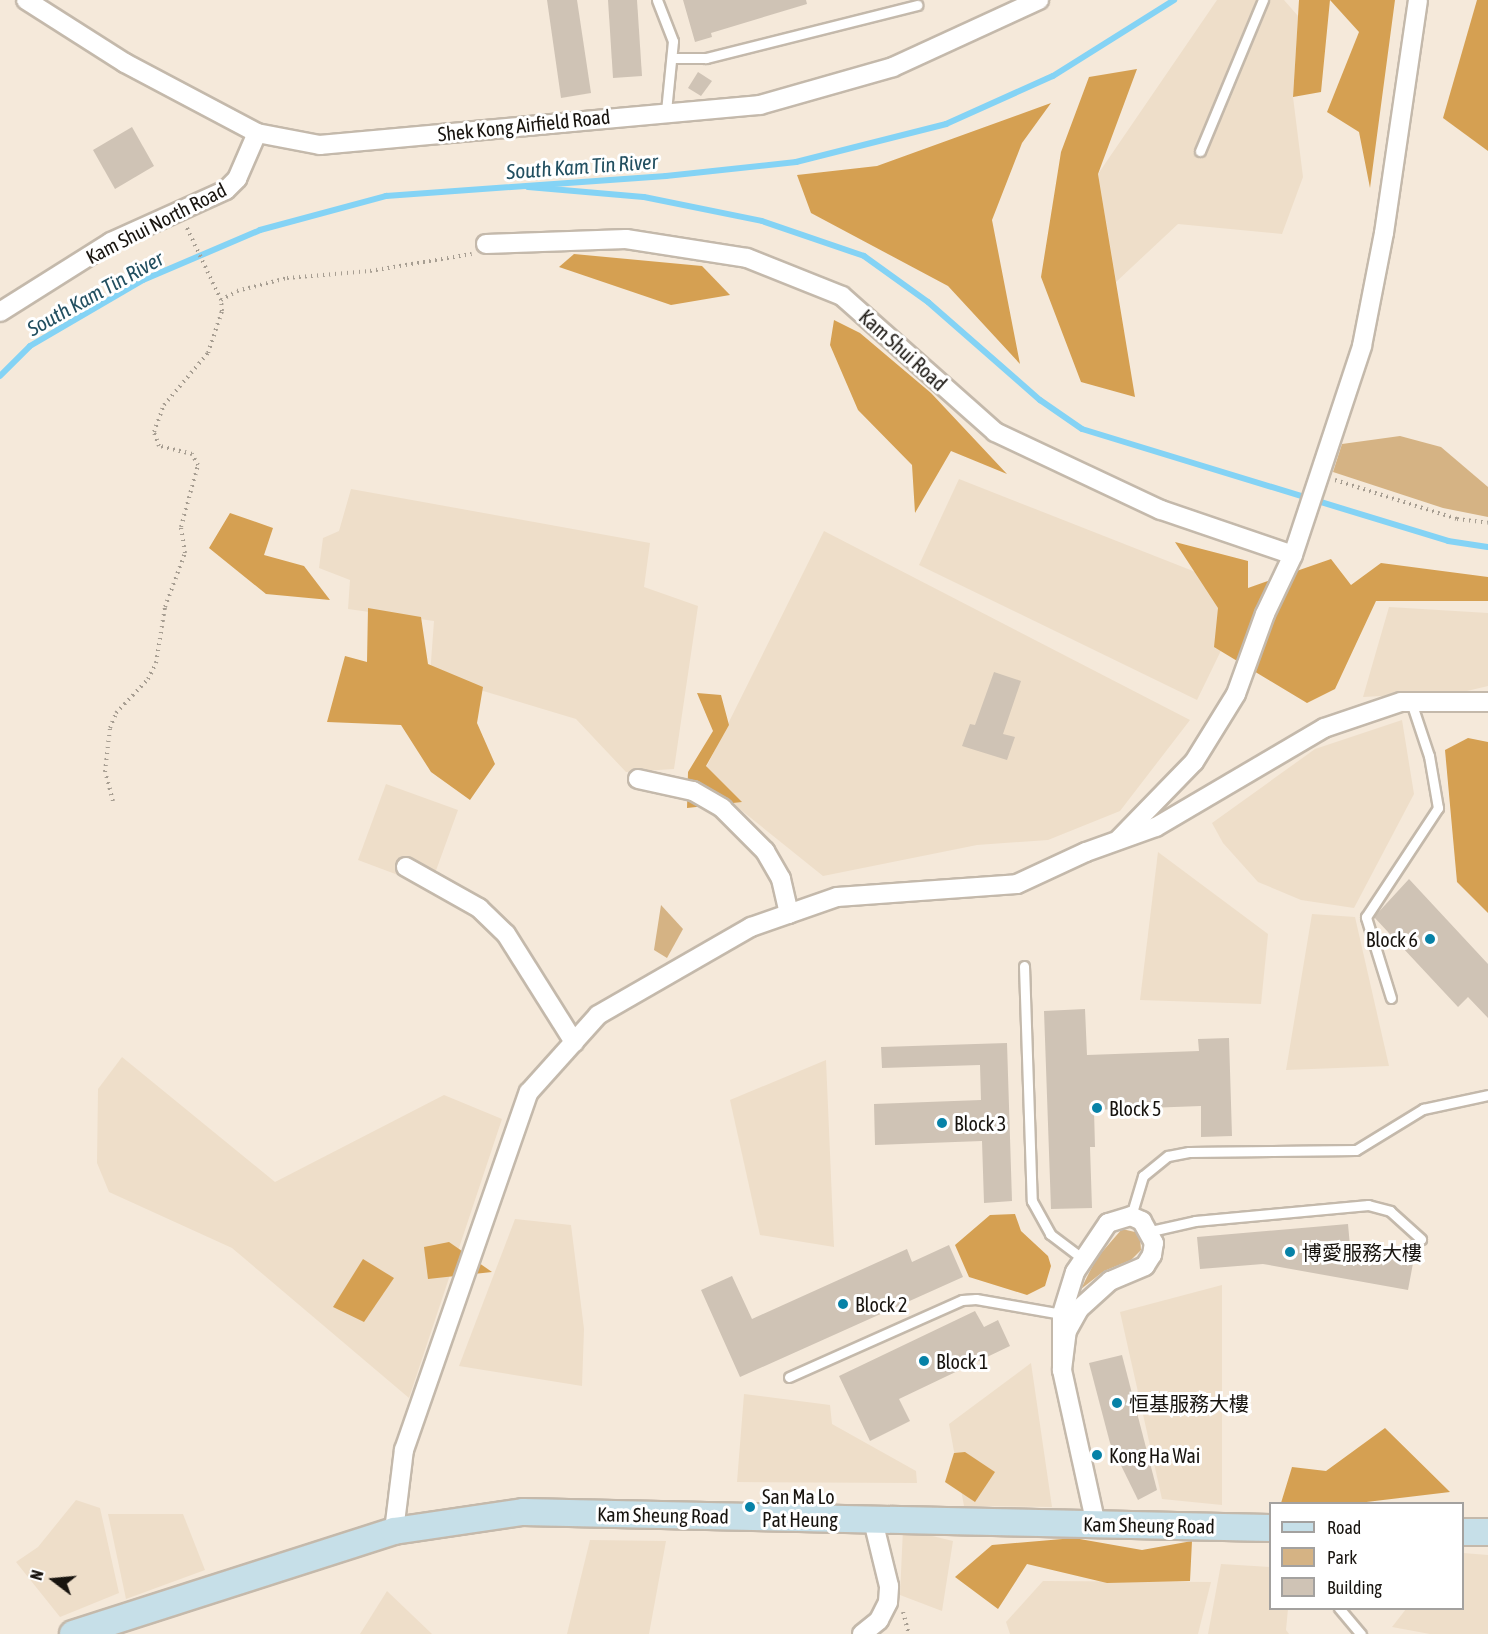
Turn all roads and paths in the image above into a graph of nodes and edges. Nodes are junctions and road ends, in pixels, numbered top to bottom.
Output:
1 (26, 0) edge
2 (657, 0) edge
3 (1039, 0) edge
4 (1263, 0) edge
5 (1418, 0) edge
6 (917, 5) dead end
7 (673, 58) junction
8 (666, 111) junction
9 (257, 133) junction
10 (1200, 151) dead end
11 (178, 209) junction
12 (486, 244) joint
13 (221, 300) junction
14 (0, 312) edge
15 (1323, 467) junction
16 (1488, 523) edge
17 (1293, 555) junction
18 (1412, 702) junction
19 (1488, 702) edge
20 (638, 779) dead end
21 (113, 801) dead end
22 (1118, 840) junction
23 (406, 867) dead end
24 (789, 914) junction
25 (1024, 966) dead end
26 (1391, 998) dead end
27 (574, 1042) junction
28 (1488, 1095) edge
29 (1131, 1216) junction
30 (1151, 1231) junction
31 (1421, 1239) dead end
32 (1082, 1258) junction
33 (1062, 1314) junction
34 (1062, 1370) junction
35 (789, 1377) dead end
36 (873, 1521) junction
37 (1096, 1524) junction
38 (1269, 1528) edge
39 (394, 1531) junction
40 (1464, 1532) edge
41 (1488, 1532) edge
42 (1342, 1610) edge
43 (110, 1629) edge
44 (74, 1634) edge
45 (862, 1634) edge
46 (1361, 1634) edge

1 - 9 street, Shek Kong Airfield Road
2 - 7 lane
3 - 8 street, Shek Kong Airfield Road
4 - 10 lane
5 - 15 street
6 - 7 lane
7 - 8 lane
8 - 9 street, Shek Kong Airfield Road
9 - 11 street, Kam Shui North Road
11 - 13 path
11 - 14 street, Kam Shui North Road
12 - 13 path
12 - 17 street, Kam Shui Road
13 - 21 path
15 - 16 path
15 - 17 street
17 - 22 street
18 - 19 street
18 - 22 street
18 - 26 lane
20 - 24 street
22 - 24 street
23 - 27 street
24 - 27 street
25 - 32 lane
27 - 39 street
28 - 29 lane
29 - 30 street
29 - 32 street
30 - 31 lane
30 - 34 street
32 - 33 street
33 - 34 street
33 - 35 lane
34 - 37 street
36 - 37 main road, Kam Sheung Road
36 - 39 main road, Kam Sheung Road
36 - 45 street
37 - 38 main road, Kam Sheung Road
39 - 43 main road, Kam Sheung Road
40 - 41 main road
42 - 46 lane
43 - 44 main road, Kam Sheung Road

